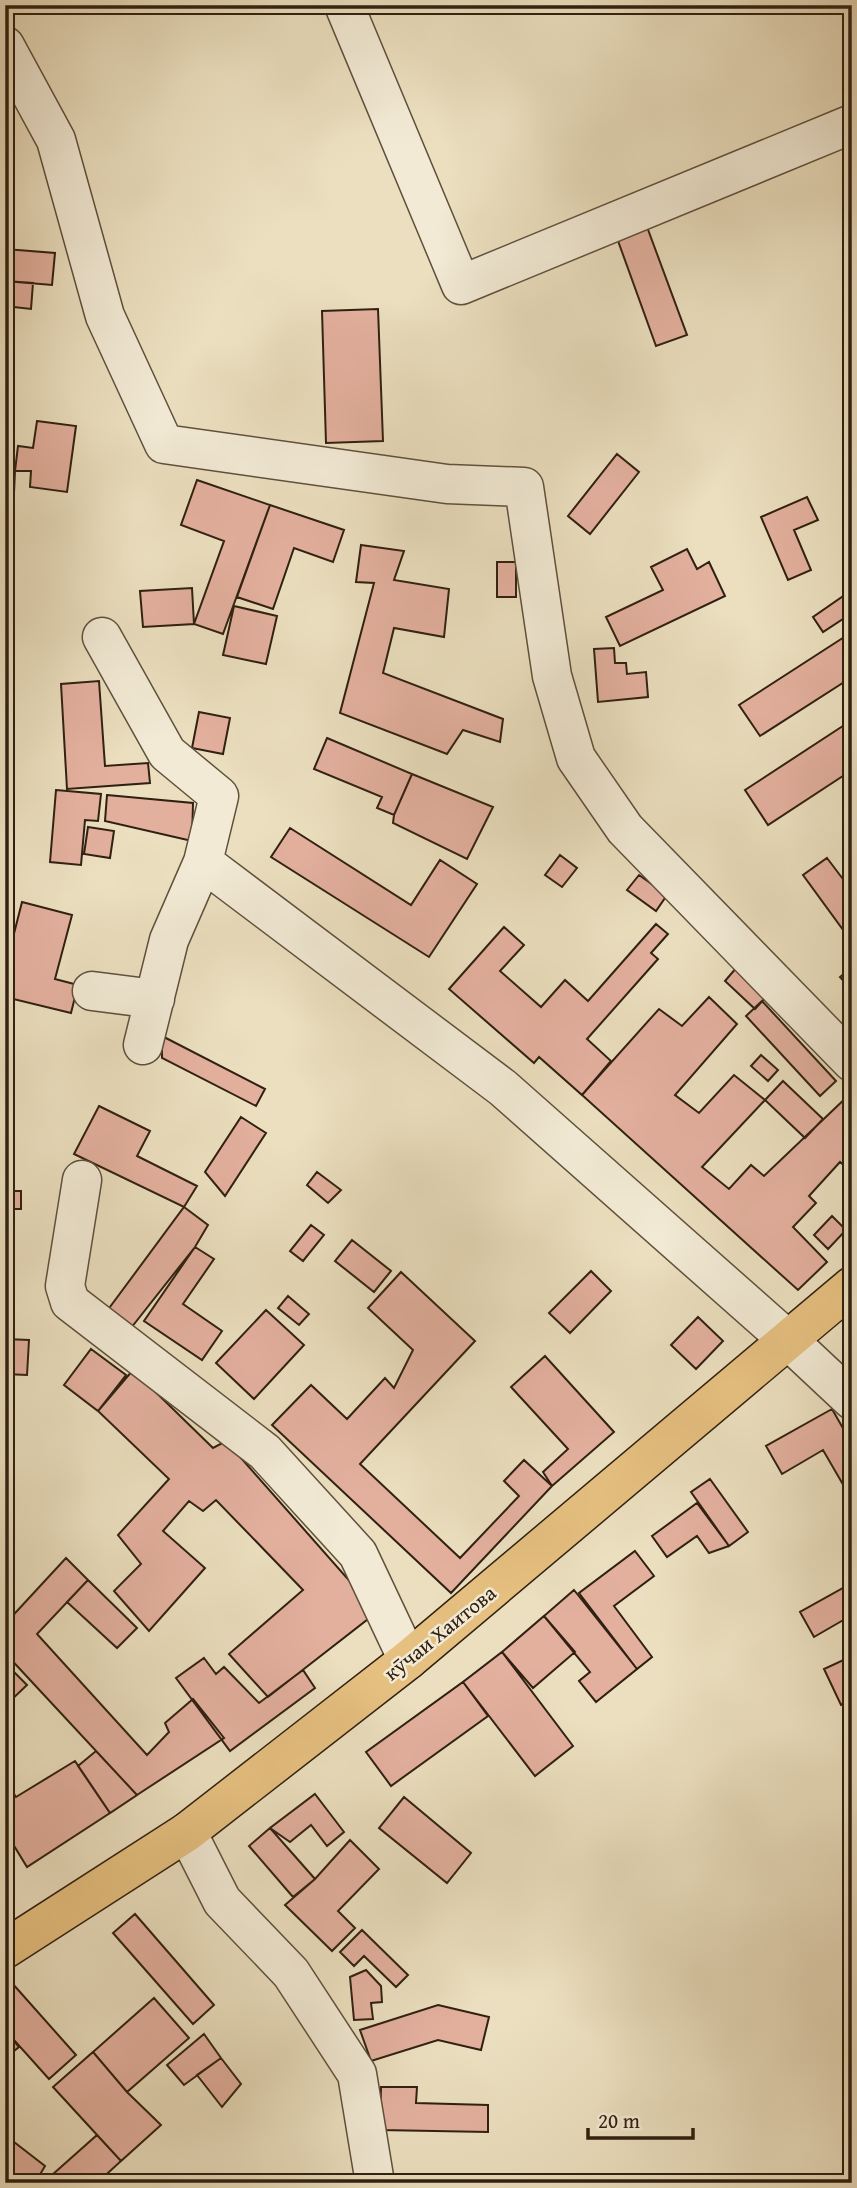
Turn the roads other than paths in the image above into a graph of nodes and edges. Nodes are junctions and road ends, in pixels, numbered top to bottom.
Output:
1 (344, 5) edge
2 (5, 46) edge
3 (852, 124) edge
4 (102, 636) dead end
5 (203, 862) junction
6 (92, 991) dead end
7 (155, 999) junction
8 (144, 1045) dead end
9 (852, 1062) edge
10 (82, 1180) dead end
11 (852, 1286) edge
12 (789, 1341) junction
13 (852, 1400) edge
14 (408, 1660) junction
15 (187, 1832) junction
16 (5, 1949) edge
17 (375, 2183) edge

1 - 3 street
2 - 9 street
4 - 5 street
5 - 7 street
5 - 12 street
6 - 7 street
7 - 8 street
10 - 14 street
11 - 12 main road, кӯчаи Хаитова
12 - 13 street
12 - 14 main road, кӯчаи Хаитова
14 - 15 main road, кӯчаи Хаитова
15 - 16 main road, кӯчаи Хаитова
15 - 17 street

